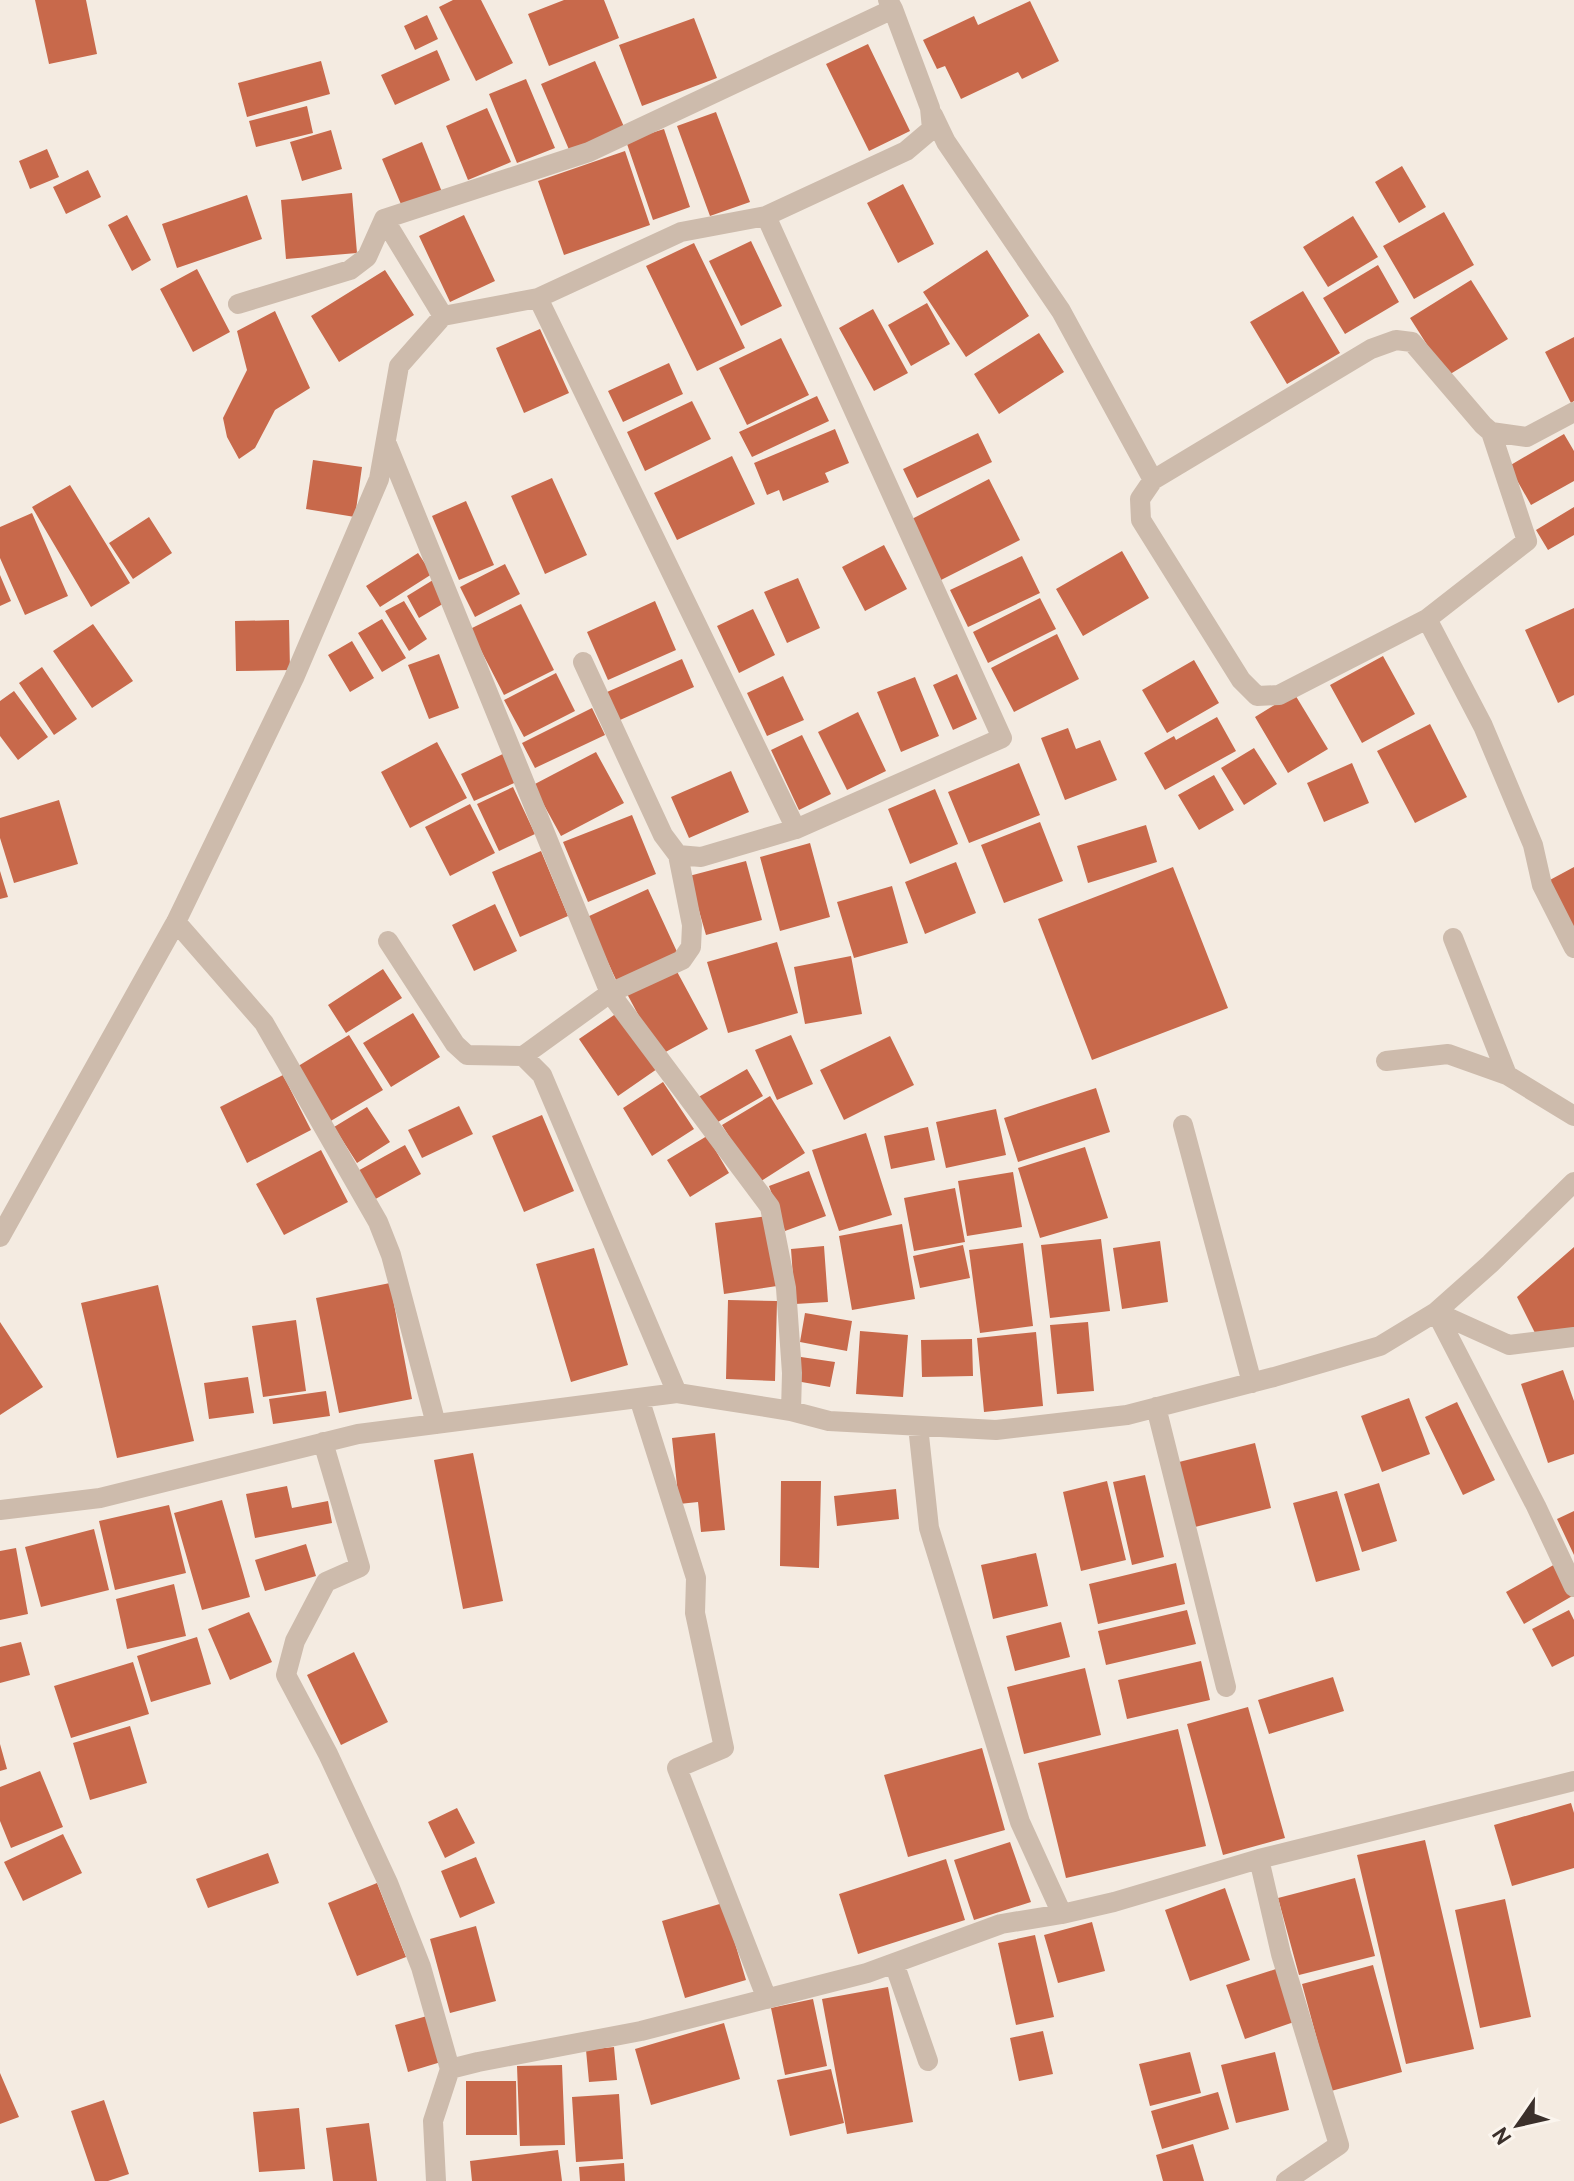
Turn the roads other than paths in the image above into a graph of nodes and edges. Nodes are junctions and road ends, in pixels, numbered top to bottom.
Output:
1 (891, 4) edge
2 (930, 108) junction
3 (766, 216) junction
4 (384, 219) junction
5 (538, 298) junction
6 (238, 304) dead end
7 (443, 316) junction
8 (1574, 412) edge
9 (1491, 432) junction
10 (385, 442) junction
11 (1153, 480) junction
12 (1427, 619) junction
13 (583, 662) dead end
14 (796, 829) junction
15 (678, 855) junction
16 (176, 922) junction
17 (1453, 938) dead end
18 (388, 941) dead end
19 (1574, 948) edge
20 (610, 993) junction
21 (523, 1056) junction
22 (1386, 1061) dead end
23 (1507, 1075) junction
24 (1574, 1116) edge
25 (1183, 1125) dead end
26 (1574, 1182) edge
27 (0, 1237) edge
28 (1436, 1312) junction
29 (1574, 1337) edge
30 (1252, 1383) junction
31 (677, 1393) junction
32 (639, 1398) junction
33 (1156, 1407) junction
34 (791, 1411) junction
35 (436, 1424) junction
36 (918, 1426) junction
37 (323, 1442) junction
38 (0, 1510) edge
39 (1574, 1587) edge
40 (1226, 1687) dead end
41 (1574, 1781) edge
42 (1259, 1859) junction
43 (1062, 1914) junction
44 (894, 1963) junction
45 (767, 1999) junction
46 (928, 2061) dead end
47 (450, 2069) junction
48 (436, 2181) edge
49 (1286, 2181) edge

1 - 2 street
1 - 4 street
2 - 3 street
2 - 11 street
3 - 5 street
3 - 14 street
4 - 6 street
4 - 7 street
5 - 7 street
5 - 14 street
7 - 10 street
8 - 9 street
9 - 11 street
9 - 12 street
10 - 16 street
10 - 20 street
11 - 12 street
12 - 19 street
13 - 15 street
14 - 15 street
15 - 20 street
16 - 27 street
16 - 35 street
17 - 23 street
18 - 21 street
20 - 21 street
20 - 34 street
21 - 31 street
22 - 23 street
23 - 24 street
25 - 30 street
26 - 28 street
28 - 29 street
28 - 30 street
28 - 39 street
30 - 33 street
31 - 32 street
31 - 34 street
32 - 35 street
32 - 45 street
33 - 36 street
33 - 40 street
34 - 36 street
35 - 37 street
36 - 43 street
37 - 38 street
37 - 47 street
41 - 42 street
42 - 43 street
42 - 49 street
43 - 44 street
44 - 45 street
44 - 46 street
45 - 47 street
47 - 48 street

